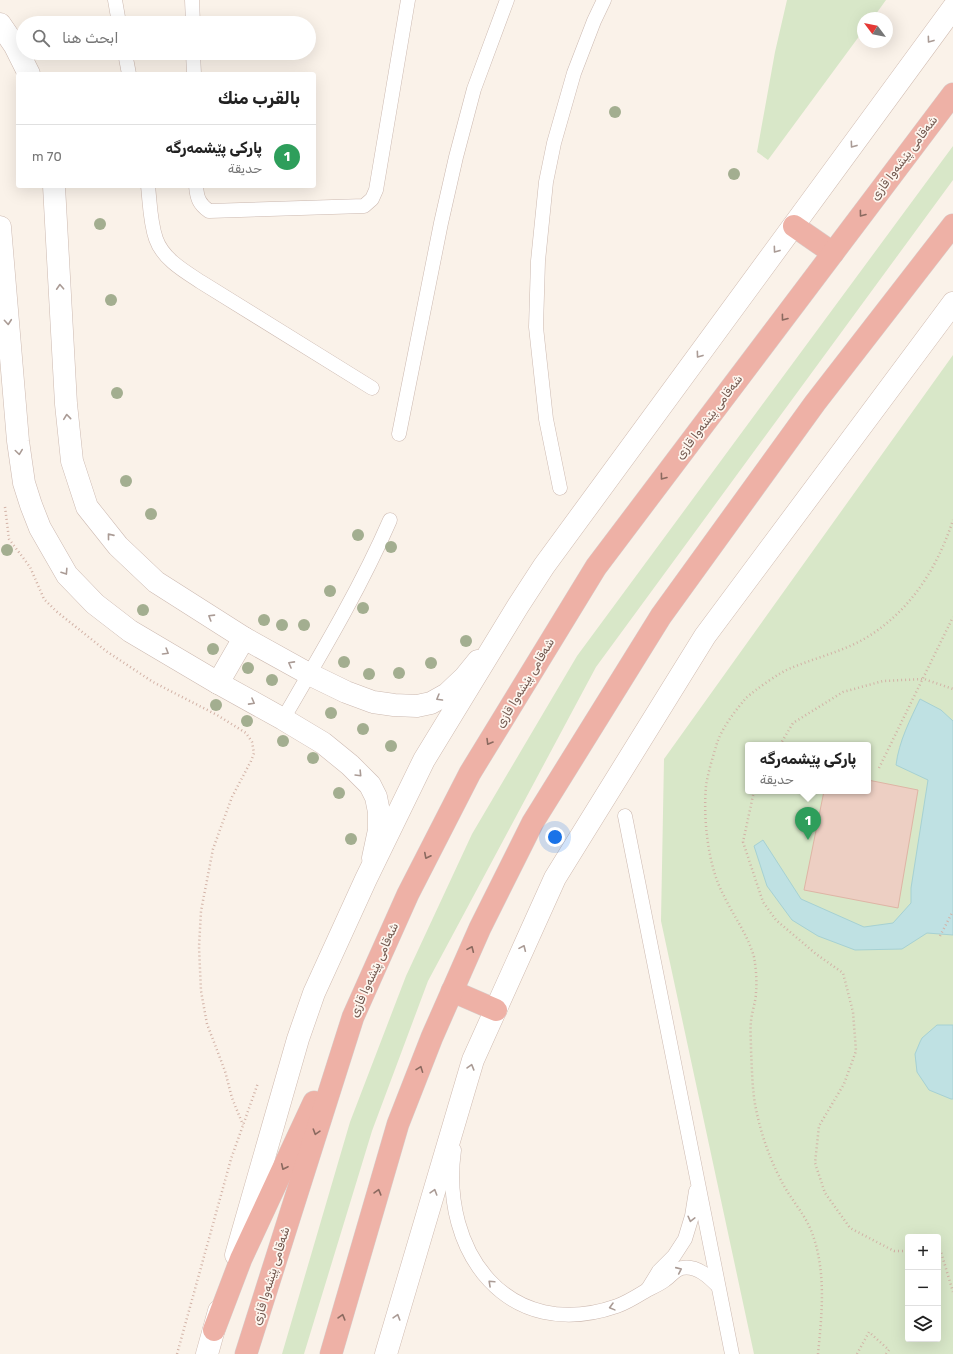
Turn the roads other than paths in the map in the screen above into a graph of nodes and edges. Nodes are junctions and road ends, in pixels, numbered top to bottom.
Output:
1 (115, 0) edge
2 (192, 0) edge
3 (408, 0) edge
4 (507, 0) edge
5 (604, 0) edge
6 (953, 8) edge
7 (118, 16) edge
8 (193, 16) edge
9 (0, 24) edge
10 (16, 48) edge
11 (22, 60) edge
12 (126, 60) edge
13 (193, 60) edge
14 (28, 72) edge
15 (129, 72) edge
16 (194, 72) edge
17 (953, 94) edge
18 (54, 188) edge
19 (148, 188) edge
20 (196, 188) edge
21 (953, 225) edge
22 (794, 226) junction
23 (0, 228) edge
24 (833, 253) junction
25 (953, 303) edge
26 (372, 388) dead end
27 (399, 434) dead end
28 (560, 488) dead end
29 (390, 520) dead end
30 (518, 606) junction
31 (244, 638) junction
32 (309, 674) junction
33 (218, 683) junction
34 (283, 719) junction
35 (625, 816) dead end
36 (366, 879) junction
37 (452, 992) junction
38 (496, 1010) junction
39 (353, 1017) junction
40 (462, 1100) junction
41 (698, 1181) junction
42 (718, 1286) junction
43 (647, 1290) junction
44 (214, 1330) junction
45 (207, 1354) edge
46 (246, 1354) edge
47 (331, 1354) edge
48 (386, 1354) edge
49 (732, 1354) edge

1 - 7 lane
2 - 8 lane
3 - 20 lane
4 - 27 lane
5 - 28 lane
6 -> 22 main road
9 - 10 main road
11 - 14 main road
12 - 15 lane
13 - 16 lane
17 -> 24 highway, شەقامی پێشەوا قازی
31 -> 18 main road
19 - 26 lane
37 -> 21 highway
22 - 24 highway
22 -> 30 main road
23 -> 33 main road
24 -> 39 highway, شەقامی پێشەوا قازی
38 -> 25 main road
29 - 32 lane
30 -> 32 main road
30 - 36 main road
32 -> 31 main road
31 - 33 main road
32 - 34 lane
33 -> 34 main road
34 -> 36 main road
35 - 41 lane
36 - 44 main road
37 - 38 highway
47 -> 37 highway
40 -> 38 main road
39 -> 44 highway
39 -> 46 highway, شەقامی پێشەوا قازی
43 -> 40 lane
48 -> 40 main road
41 - 42 lane
41 -> 43 lane
43 -> 42 lane
42 - 49 lane
44 - 45 main road

